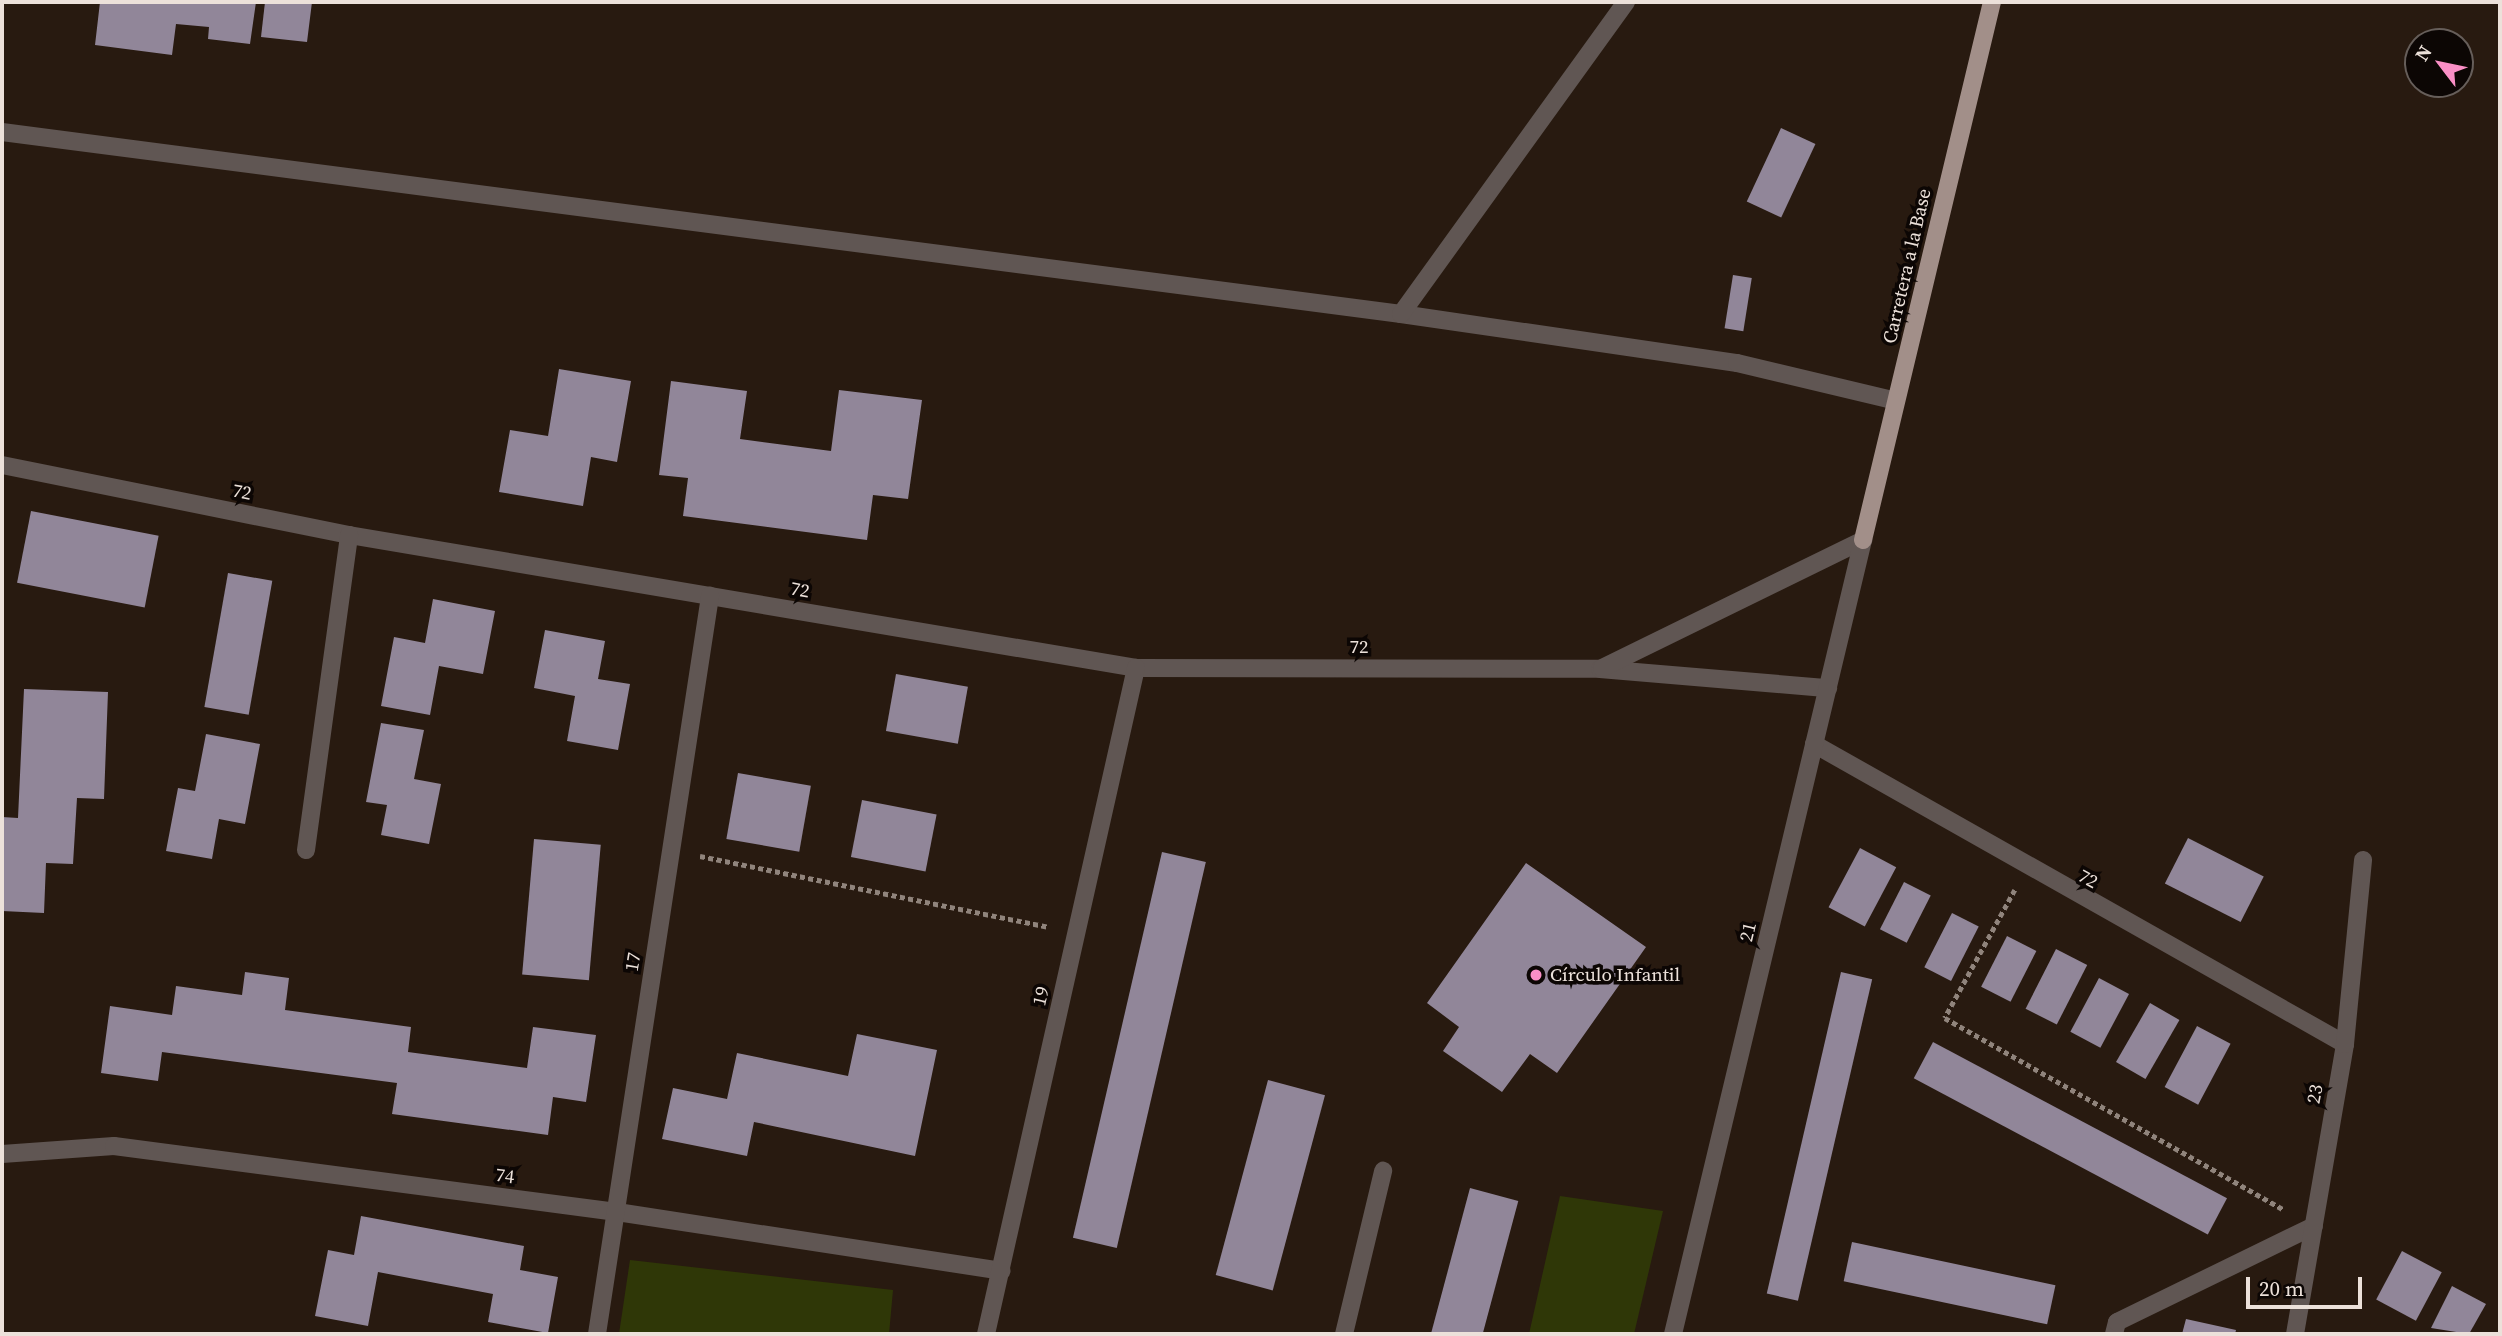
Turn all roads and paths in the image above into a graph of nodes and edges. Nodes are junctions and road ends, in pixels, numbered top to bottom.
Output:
1 (1626, 2) edge
2 (1992, 2) edge
3 (2, 132) edge
4 (1401, 314) junction
5 (1896, 401) junction
6 (2, 465) edge
7 (349, 535) junction
8 (1863, 540) junction
9 (710, 596) junction
10 (1136, 668) junction
11 (1600, 669) junction
12 (1828, 688) junction
13 (1814, 744) junction
14 (306, 850) dead end
15 (671, 851) junction
16 (2363, 860) dead end
17 (2026, 869) junction
18 (1077, 932) junction
19 (2345, 1044) junction
20 (2, 1154) edge
21 (1384, 1171) dead end
22 (617, 1212) junction
23 (2314, 1226) junction
24 (1001, 1271) junction
25 (2297, 1333) edge
26 (597, 1334) edge
27 (986, 1334) edge
28 (1343, 1334) edge
29 (1673, 1334) edge
30 (2114, 1334) edge

1 - 4 street
2 - 5 main road, Carretera a la Base
3 - 4 street
4 - 5 street
5 - 8 main road, Carretera a la Base
6 - 7 street, 72
7 - 9 street, 72
7 - 14 street
8 - 11 street, 72
8 - 12 street, 21
9 - 10 street, 72
9 - 15 street, 17
10 - 11 street, 72
10 - 18 street, 19
11 - 12 street, 72
12 - 13 street, 21
13 - 17 street, 72
13 - 29 street, 21
15 - 18 path
15 - 22 street, 17
16 - 19 street, 23
17 - 19 street, 72
17 - 23 path
18 - 24 street, 19
19 - 23 street, 23
20 - 22 street, 74
21 - 28 street
22 - 24 street, 74
22 - 26 street, 17
23 - 25 street, 23
23 - 30 street
24 - 27 street, 19

